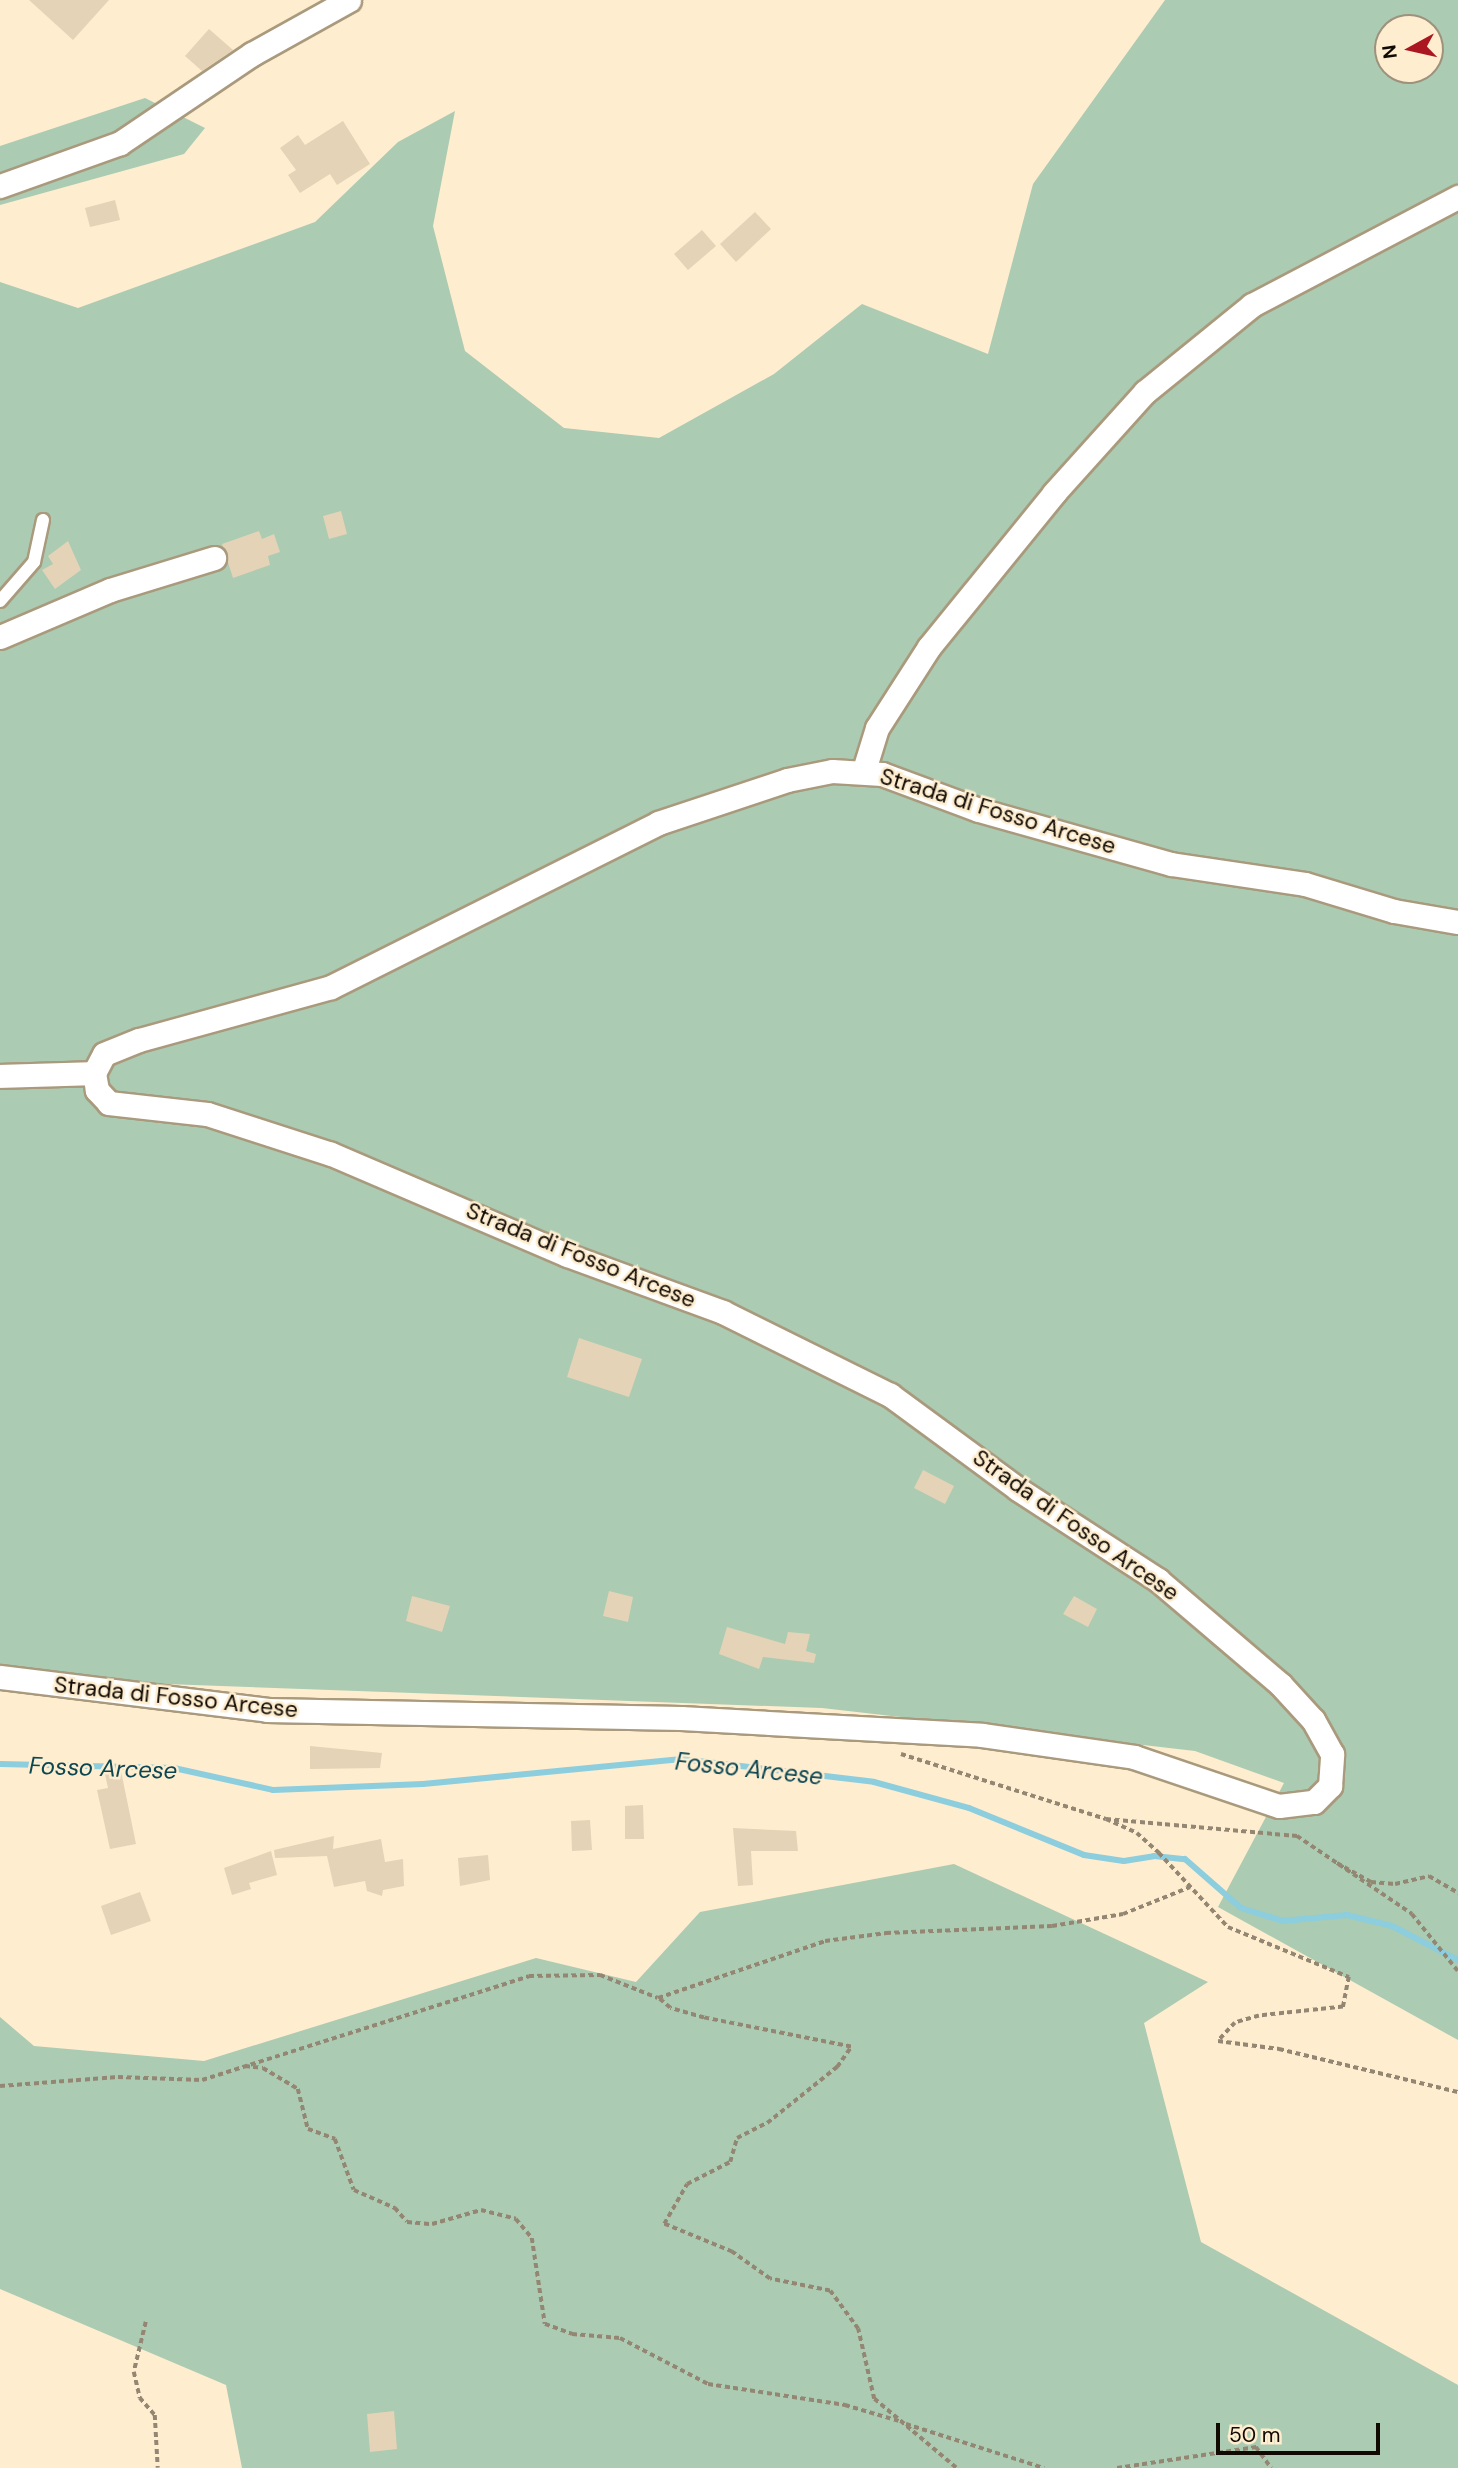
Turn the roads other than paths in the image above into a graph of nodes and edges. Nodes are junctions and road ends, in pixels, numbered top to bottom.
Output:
1 (349, 0) edge
2 (0, 186) edge
3 (1458, 197) edge
4 (43, 520) dead end
5 (214, 558) dead end
6 (0, 601) edge
7 (0, 637) edge
8 (864, 770) junction
9 (1458, 922) edge
10 (94, 1073) junction
11 (0, 1076) edge
12 (0, 1677) edge

1 - 2 street
3 - 8 street
4 - 6 lane
5 - 7 street
8 - 9 street, Strada di Fosso Arcese
8 - 10 street, Strada di Fosso Arcese
10 - 11 street
10 - 12 street, Strada di Fosso Arcese

